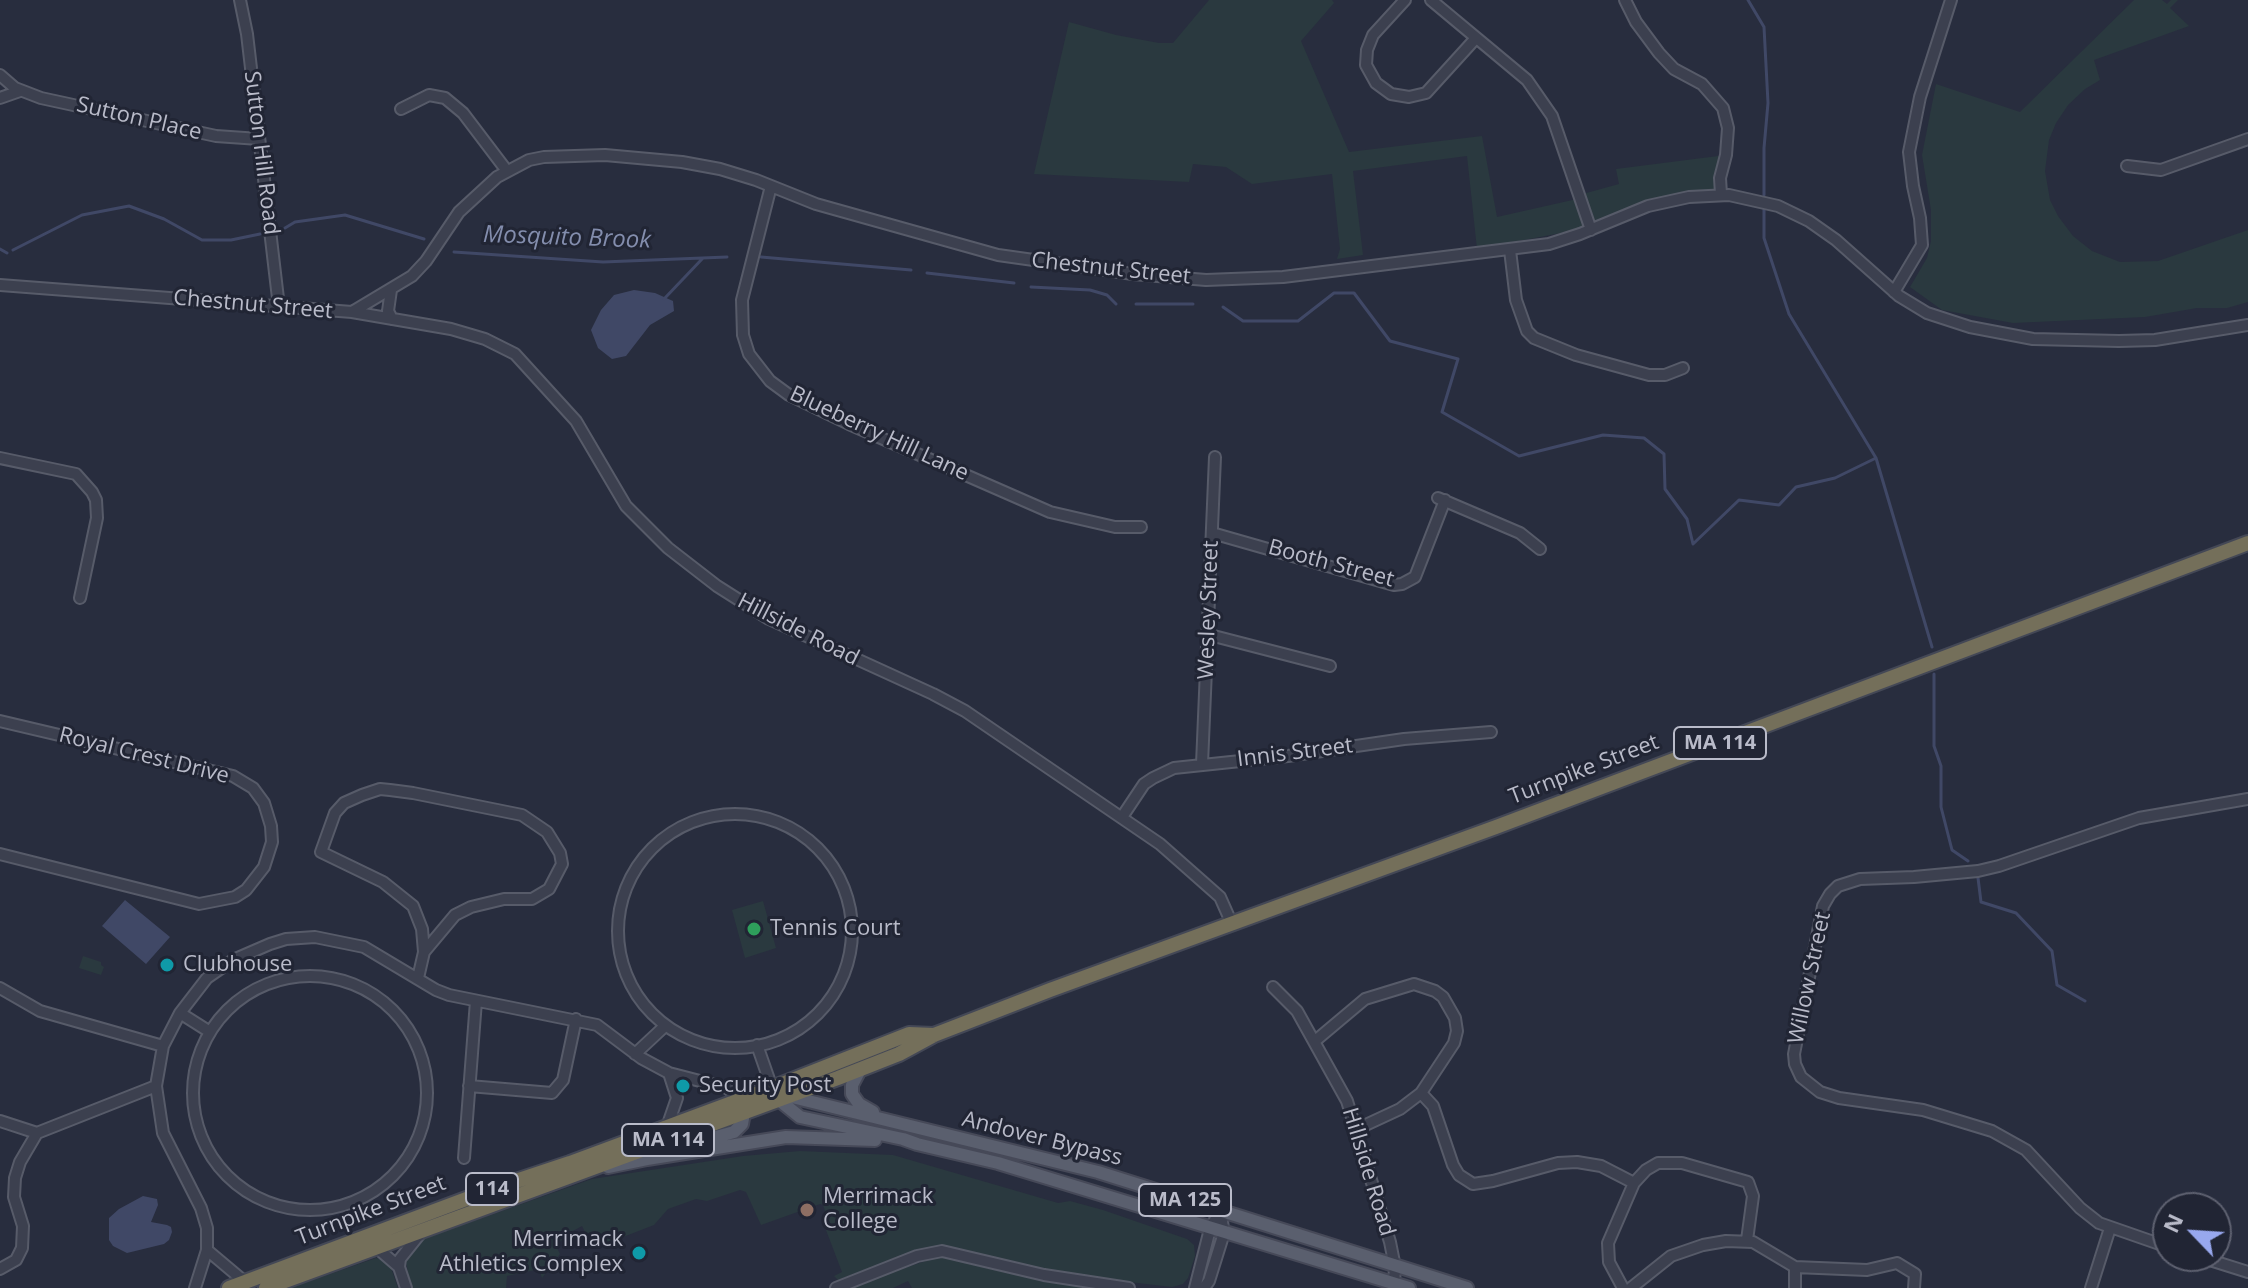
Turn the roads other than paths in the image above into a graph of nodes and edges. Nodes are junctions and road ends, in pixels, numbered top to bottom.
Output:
1 (240, 0) edge
2 (1405, 0) edge
3 (1431, 0) edge
4 (1625, 0) edge
5 (1951, 0) edge
6 (1476, 38) junction
7 (0, 75) edge
8 (20, 91) junction
9 (0, 98) edge
10 (401, 109) dead end
11 (259, 139) junction
12 (2248, 139) edge
13 (2127, 166) dead end
14 (507, 171) junction
15 (771, 186) junction
16 (1721, 194) junction
17 (1591, 230) junction
18 (1510, 250) junction
19 (0, 285) edge
20 (391, 290) junction
21 (1894, 292) junction
22 (279, 307) junction
23 (352, 312) junction
24 (392, 319) junction
25 (2248, 325) edge
26 (1683, 368) dead end
27 (1215, 457) dead end
28 (0, 458) edge
29 (1141, 527) dead end
30 (1212, 533) junction
31 (2248, 543) edge
32 (1540, 549) dead end
33 (80, 598) dead end
34 (1206, 634) junction
35 (1330, 666) dead end
36 (0, 721) edge
37 (1491, 732) dead end
38 (1202, 764) junction
39 (2248, 799) edge
40 (1122, 817) junction
41 (0, 854) edge
42 (1232, 924) junction
43 (424, 952) junction
44 (418, 978) junction
45 (1273, 987) dead end
46 (0, 988) edge
47 (476, 1001) junction
48 (180, 1013) junction
49 (576, 1019) junction
50 (665, 1026) junction
51 (210, 1032) junction
52 (934, 1035) junction
53 (1315, 1041) junction
54 (757, 1045) junction
55 (163, 1046) junction
56 (635, 1054) junction
57 (860, 1070) junction
58 (669, 1073) junction
59 (156, 1086) junction
60 (469, 1086) junction
61 (1421, 1093) junction
62 (780, 1095) junction
63 (742, 1106) junction
64 (0, 1121) edge
65 (898, 1123) junction
66 (667, 1127) junction
67 (1357, 1129) junction
68 (37, 1133) junction
69 (917, 1144) junction
70 (464, 1158) dead end
71 (647, 1159) junction
72 (593, 1168) junction
73 (1634, 1183) junction
74 (1220, 1211) junction
75 (2110, 1228) junction
76 (1210, 1229) junction
77 (421, 1232) junction
78 (1224, 1233) junction
79 (1747, 1240) junction
80 (2152, 1242) edge
81 (377, 1248) junction
82 (207, 1250) junction
83 (399, 1267) junction
84 (1395, 1267) junction
85 (1795, 1267) junction
86 (0, 1269) edge
87 (245, 1282) junction
88 (1394, 1283) junction
89 (1431, 1283) edge
90 (195, 1288) edge
91 (229, 1288) edge
92 (266, 1288) edge
93 (406, 1288) edge
94 (836, 1288) edge
95 (1129, 1288) edge
96 (1195, 1288) edge
97 (1204, 1288) edge
98 (1409, 1288) edge
99 (1467, 1288) edge
100 (1623, 1288) edge
101 (1631, 1288) edge
102 (1795, 1288) edge
103 (1914, 1288) edge
104 (2091, 1288) edge

1 - 11 street, Sutton Hill Road
2 - 6 street
3 - 6 street
4 - 16 street
5 - 21 street
6 - 17 street
7 - 8 street, Sutton Place
8 - 9 street
8 - 11 street, Sutton Place
10 - 14 street
11 - 22 street, Sutton Hill Road
12 - 13 street
14 - 15 street, Chestnut Street
14 - 20 street, Chestnut Street
15 - 18 street, Chestnut Street
15 - 29 street, Blueberry Hill Lane
16 - 17 street, Chestnut Street
16 - 21 street, Chestnut Street
17 - 18 street, Chestnut Street
18 - 26 street
19 - 22 street, Chestnut Street
20 - 23 street, Chestnut Street
20 - 24 street
21 - 25 street, Chestnut Street
22 - 23 street, Chestnut Street
23 - 24 street, Hillside Road
24 - 40 street, Hillside Road
27 - 30 street, Wesley Street
28 - 33 street
30 - 32 street, Booth Street
30 - 34 street, Wesley Street
31 - 42 highway, Turnpike Street / MA 114
34 - 35 street
34 - 38 street, Wesley Street
36 - 41 street, Royal Crest Drive
37 - 38 street, Innis Street
38 - 40 street, Innis Street
39 - 75 street, Willow Street
40 - 42 street, Hillside Road
42 - 52 highway, Turnpike Street / MA 114
43 - 43 street
43 - 44 street
44 - 47 street
44 - 48 street
45 - 53 street, Hillside Road
46 - 55 street
47 - 49 street
47 - 60 street
48 - 51 street
48 - 55 street
49 - 56 street
49 - 60 street
50 - 54 street
50 - 54 street
50 - 56 street
51 - 51 street
52 - 57 highway, Turnpike Street / MA 114
52 - 62 highway, Turnpike Street / MA 114
53 - 61 street
53 - 67 street, Hillside Road
54 - 62 street
55 - 59 street
56 - 58 street
57 - 62 highway, Turnpike Street / MA 114
57 - 65 main road
58 - 63 street
58 - 66 street
59 - 68 street
59 - 82 street
60 - 70 street
61 - 67 street
61 - 73 street
62 - 63 highway, Turnpike Street / 114
62 - 65 main road, Andover Bypass / MA 125
62 - 69 main road, Andover Bypass / MA 125
63 - 66 highway, Turnpike Street / 114
63 - 71 main road
63 - 72 highway, Turnpike Street / MA 114
64 - 68 street
65 - 74 main road, Andover Bypass / MA 125
66 - 87 highway, Turnpike Street / 114
67 - 84 street, Hillside Road
68 - 86 street
69 - 71 main road, MA 125
69 - 76 main road, Andover Bypass / MA 125
71 - 72 main road, MA 125
72 - 77 highway, Turnpike Street / MA 114
73 - 79 street
73 - 100 street
74 - 76 street
74 - 78 street
74 - 84 main road, Andover Bypass / MA 125
75 - 80 street, Willow Street
75 - 104 street
76 - 78 main road, Andover Bypass / MA 125
76 - 96 street
77 - 81 highway, Turnpike Street / MA 114
77 - 83 street
78 - 88 main road, Andover Bypass / MA 125
78 - 97 street
79 - 85 street
79 - 101 street
81 - 83 street
81 - 92 highway, Turnpike Street / MA 114
82 - 87 street
82 - 90 street
83 - 93 street
84 - 88 street, Hillside Road
84 - 89 main road, Andover Bypass / MA 125
85 - 102 street
85 - 103 street
87 - 91 highway, Turnpike Street / 114
88 - 98 main road, Andover Bypass / MA 125
89 - 99 main road, Andover Bypass / MA 125
94 - 95 street

